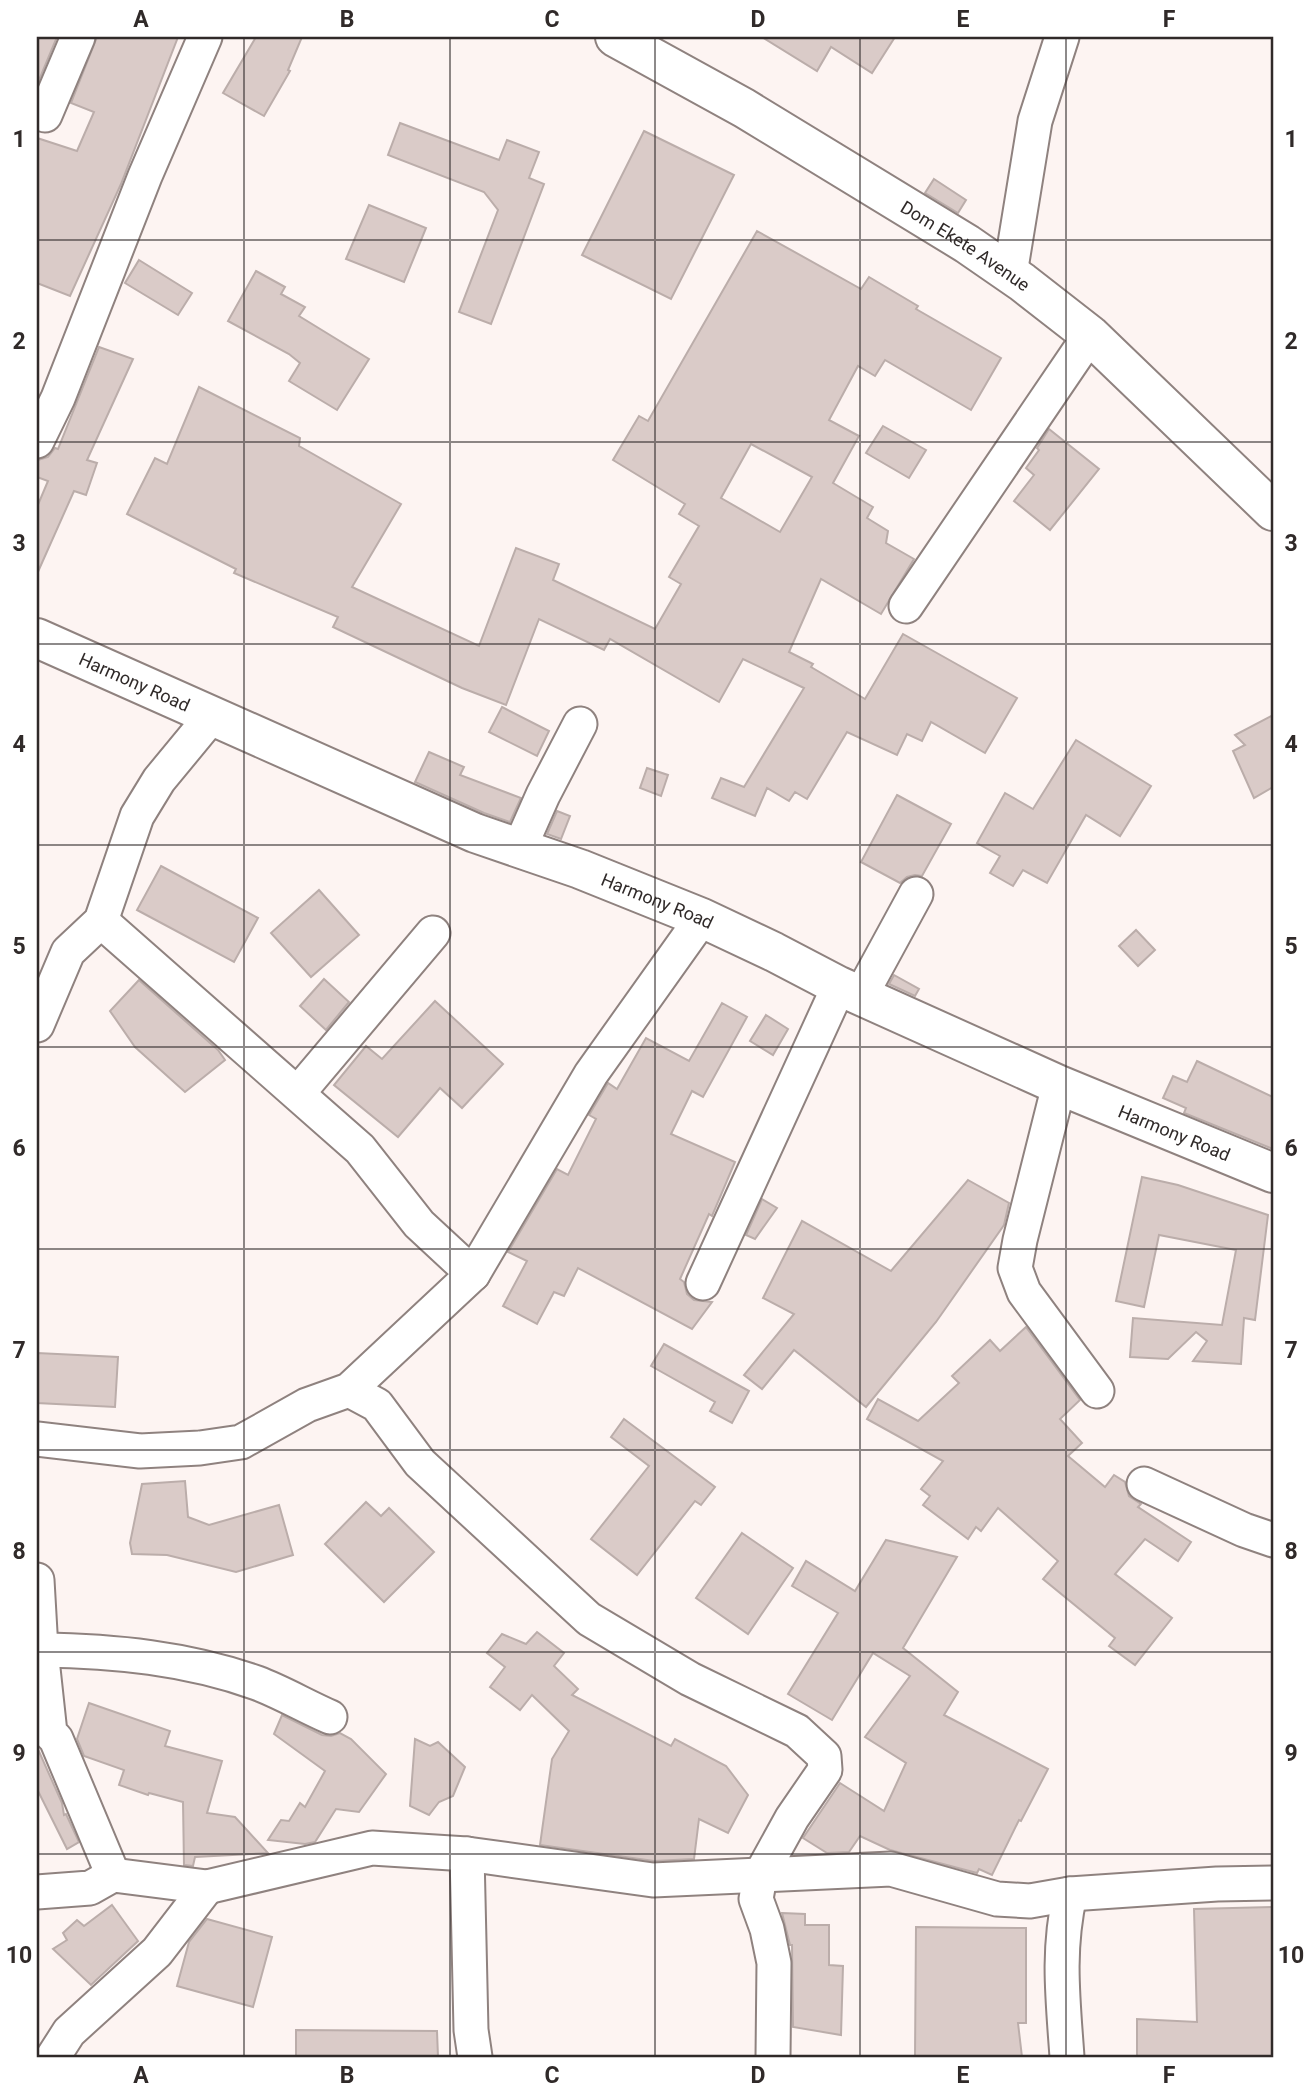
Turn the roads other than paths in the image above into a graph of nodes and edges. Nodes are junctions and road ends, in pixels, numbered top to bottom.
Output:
1 (78, 37) edge
2 (205, 37) edge
3 (615, 37) edge
4 (1062, 37) edge
5 (45, 115) dead end
6 (1010, 274) junction
7 (1090, 335) junction
8 (37, 441) edge
9 (1273, 508) edge
10 (906, 606) dead end
11 (37, 638) edge
12 (211, 717) junction
13 (580, 724) dead end
14 (520, 848) junction
15 (916, 894) dead end
16 (702, 918) junction
17 (101, 920) junction
18 (433, 933) dead end
19 (850, 990) junction
20 (37, 1025) edge
21 (1059, 1085) junction
22 (298, 1093) junction
23 (1273, 1172) edge
24 (473, 1274) junction
25 (703, 1283) dead end
26 (349, 1390) junction
27 (1097, 1391) dead end
28 (37, 1439) edge
29 (1144, 1484) dead end
30 (1273, 1540) edge
31 (37, 1580) edge
32 (41, 1650) junction
33 (330, 1717) dead end
34 (467, 1854) junction
35 (113, 1875) junction
36 (760, 1876) junction
37 (1273, 1883) edge
38 (207, 1886) junction
39 (37, 1892) edge
40 (1069, 1894) junction
41 (53, 2057) edge
42 (475, 2057) edge
43 (773, 2057) edge
44 (1067, 2057) edge

1 - 5 street
2 - 8 street
3 - 6 main road, Dom Ekete Avenue
4 - 6 street
6 - 7 main road, Dom Ekete Avenue
7 - 9 main road, Dom Ekete Avenue
7 - 10 street
11 - 12 main road, Harmony Road
12 - 14 main road, Harmony Road
12 - 17 street
13 - 14 street
14 - 16 main road, Harmony Road
15 - 19 street
16 - 19 main road, Harmony Road
16 - 24 street
17 - 20 street
17 - 22 street
18 - 22 street
19 - 21 main road, Harmony Road
19 - 25 street
21 - 23 main road, Harmony Road
21 - 27 street
22 - 24 street
24 - 26 street
26 - 28 street
26 - 36 street
29 - 30 street
31 - 32 street
32 - 33 street
32 - 35 street
34 - 36 street
34 - 38 street
34 - 42 street
35 - 38 street
35 - 39 street
36 - 40 street
36 - 43 street
37 - 40 street
38 - 41 street
40 - 44 street

